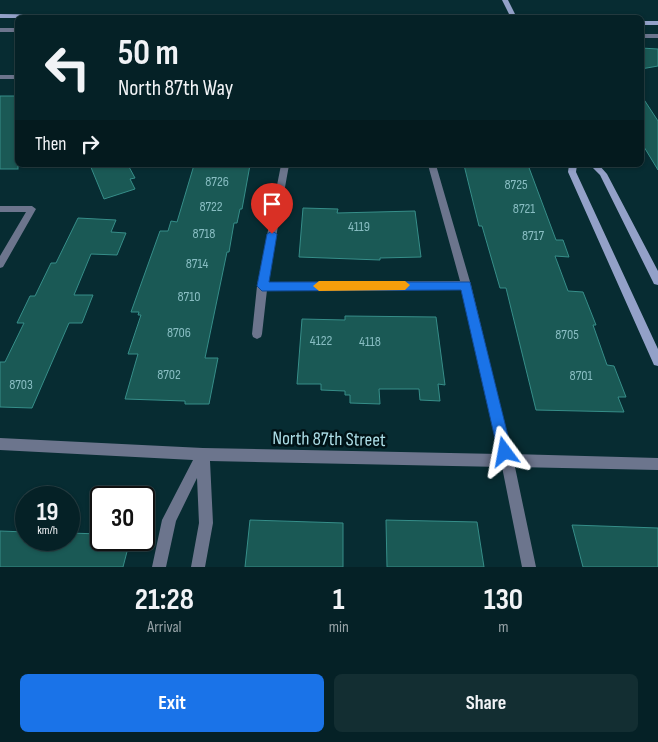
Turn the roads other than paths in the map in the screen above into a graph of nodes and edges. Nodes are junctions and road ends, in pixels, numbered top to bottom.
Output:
1 (505, 0) edge
2 (512, 15) edge
3 (0, 16) edge
4 (15, 16) edge
5 (644, 23) edge
6 (658, 23) edge
7 (0, 30) edge
8 (15, 30) edge
9 (644, 36) edge
10 (658, 36) edge
11 (0, 77) edge
12 (15, 77) edge
13 (284, 167) edge
14 (433, 167) edge
15 (573, 167) edge
16 (596, 167) edge
17 (0, 208) edge
18 (0, 264) edge
19 (658, 281) edge
20 (466, 285) junction
21 (262, 286) junction
22 (257, 334) dead end
23 (658, 361) edge
24 (0, 444) edge
25 (203, 454) junction
26 (507, 462) junction
27 (658, 464) edge
28 (159, 567) edge
29 (198, 567) edge
30 (529, 567) edge

1 - 2 main road
3 - 4 main road
5 - 6 main road
7 - 8 street
9 - 10 street
11 - 12 street
13 - 21 street
14 - 20 street
15 - 23 main road
16 - 19 main road
17 - 18 street
20 - 21 street
20 - 26 street
21 - 22 street
24 - 25 street, North 87th Street
25 - 26 street, North 87th Street
25 - 28 street
25 - 29 street
26 - 27 street, North 87th Street
26 - 30 street

